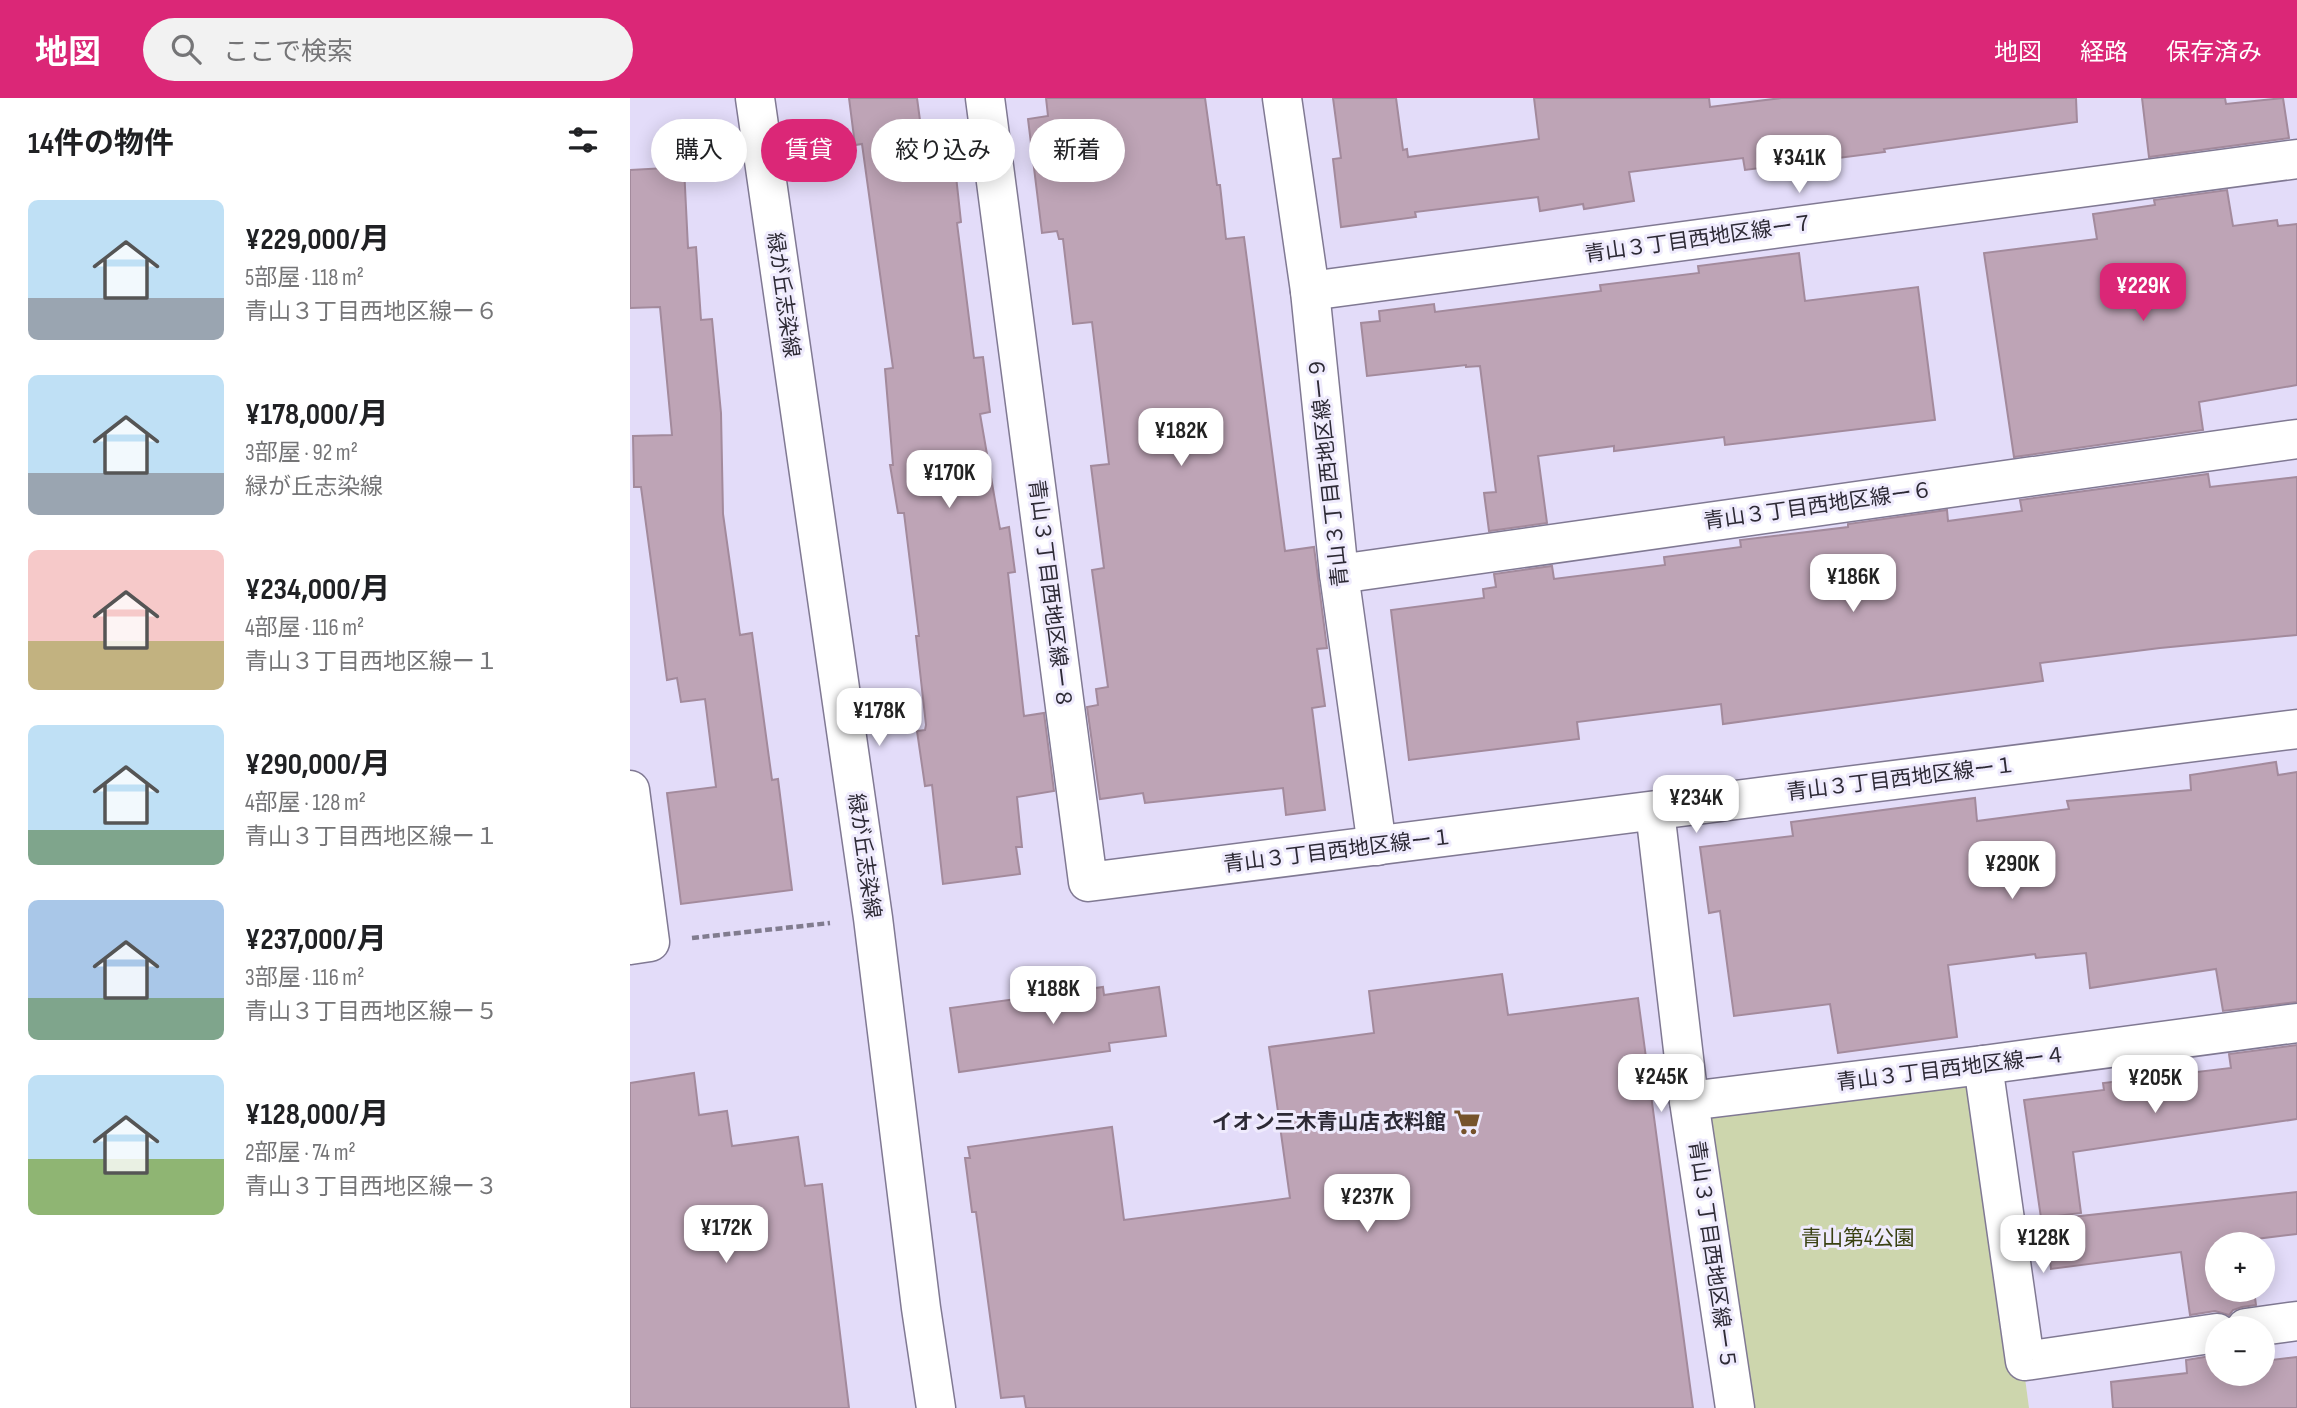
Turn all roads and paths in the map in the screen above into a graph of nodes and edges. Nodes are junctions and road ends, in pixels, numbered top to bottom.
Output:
1 (755, 98) edge
2 (985, 98) edge
3 (1282, 98) edge
4 (2297, 159) edge
5 (1310, 291) junction
6 (2297, 439) edge
7 (1339, 574) junction
8 (2297, 729) edge
9 (630, 790) edge
10 (1655, 811) junction
11 (1377, 846) junction
12 (1088, 883) joint
13 (873, 918) junction
14 (640, 943) edge
15 (2297, 1023) edge
16 (1983, 1065) junction
17 (1689, 1101) junction
18 (2297, 1321) edge
19 (2275, 1324) edge
20 (2205, 1334) edge
21 (936, 1408) edge
22 (1735, 1408) edge

1 - 13 street, 緑が丘志染線
2 - 12 street, 青山３丁目西地区線ー８
3 - 5 street, 青山３丁目西地区線ー９
4 - 5 street, 青山３丁目西地区線ー７
5 - 7 street, 青山３丁目西地区線ー９
6 - 7 street, 青山３丁目西地区線ー６
7 - 11 street, 青山３丁目西地区線ー９
8 - 10 street, 青山３丁目西地区線ー１
9 - 14 street
10 - 11 street, 青山３丁目西地区線ー１
10 - 17 street, 青山３丁目西地区線ー５
11 - 12 street, 青山３丁目西地区線ー１
13 - 14 path
13 - 21 street, 緑が丘志染線
15 - 16 street, 青山３丁目西地区線ー４
16 - 17 street, 青山３丁目西地区線ー４
16 - 20 street
17 - 22 street, 青山３丁目西地区線ー５
18 - 19 street

